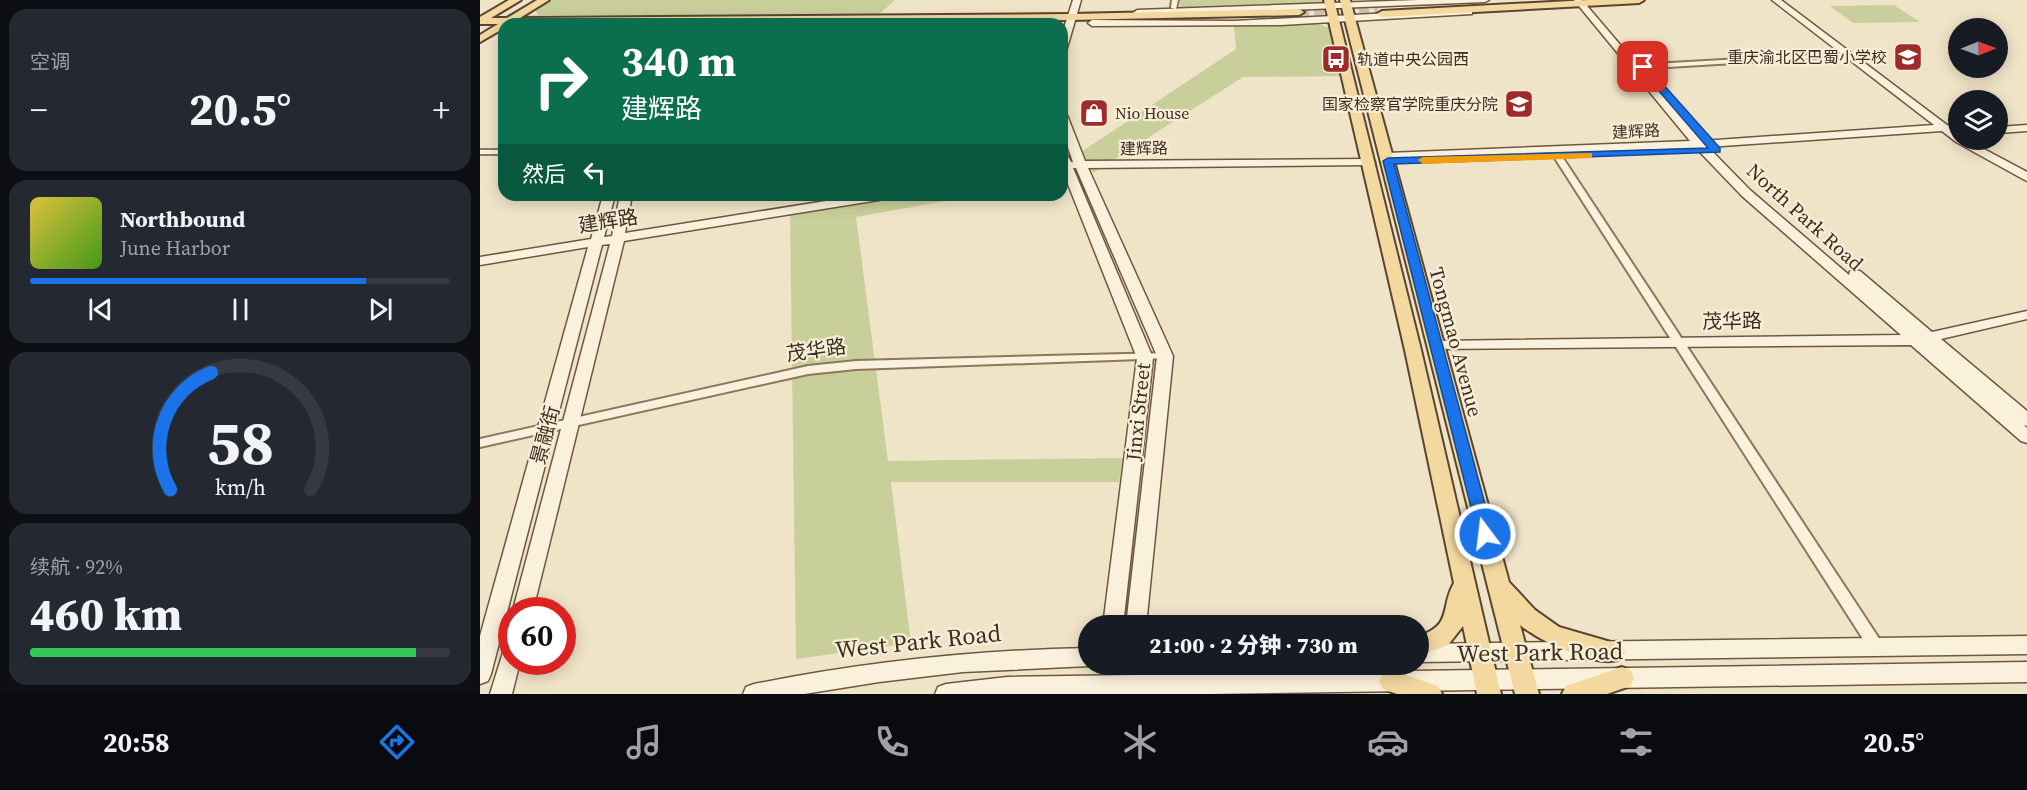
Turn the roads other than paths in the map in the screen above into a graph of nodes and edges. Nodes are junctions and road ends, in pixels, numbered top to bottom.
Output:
1 (1066, 0) edge
2 (1077, 0) edge
3 (1482, 0) edge
4 (1538, 0) edge
5 (1639, 0) edge
6 (1776, 0) edge
7 (512, 2) edge
8 (1580, 2) edge
9 (540, 3) edge
10 (1175, 4) edge
11 (1340, 9) edge
12 (1184, 11) junction
13 (1381, 12) junction
14 (1303, 15) junction
15 (515, 18) edge
16 (1063, 18) edge
17 (1065, 18) edge
18 (1093, 20) junction
19 (480, 21) edge
20 (1068, 21) edge
21 (498, 24) edge
22 (498, 26) edge
23 (480, 28) edge
24 (498, 28) edge
25 (480, 39) edge
26 (1847, 55) junction
27 (1639, 67) junction
28 (2027, 122) edge
29 (2008, 123) edge
30 (1948, 128) edge
31 (2027, 128) edge
32 (2008, 129) edge
33 (1948, 133) edge
34 (1707, 147) junction
35 (1983, 150) edge
36 (480, 152) edge
37 (498, 152) edge
38 (1677, 152) junction
39 (1557, 154) junction
40 (1369, 159) junction
41 (1387, 159) junction
42 (1068, 161) edge
43 (1719, 166) junction
44 (2027, 177) edge
45 (608, 201) edge
46 (625, 201) edge
47 (813, 201) edge
48 (846, 201) edge
49 (618, 236) junction
50 (599, 239) junction
51 (480, 255) edge
52 (480, 261) edge
53 (2027, 315) edge
54 (1922, 338) junction
55 (1680, 343) junction
56 (1436, 346) junction
57 (1165, 356) junction
58 (1144, 358) junction
59 (2027, 420) edge
60 (572, 422) junction
61 (548, 427) junction
62 (2027, 437) edge
63 (480, 443) edge
64 (1462, 580) junction
65 (1497, 580) junction
66 (526, 597) edge
67 (1114, 615) edge
68 (1137, 615) edge
69 (1429, 643) edge
70 (2027, 645) edge
71 (1877, 648) junction
72 (1516, 652) junction
73 (1613, 652) junction
74 (1429, 653) edge
75 (1479, 653) junction
76 (1078, 657) edge
77 (2027, 672) edge
78 (480, 674) edge
79 (506, 675) edge
80 (1622, 678) junction
81 (1391, 681) junction
82 (1487, 687) edge
83 (1525, 687) edge
84 (501, 694) edge
85 (754, 694) edge
86 (946, 694) edge
87 (1430, 694) edge
88 (1574, 694) edge

1 - 16 street
2 - 17 street
3 - 13 street
4 - 13 main road
5 - 8 main road
6 - 26 street
7 - 9 main road
7 - 19 main road
8 - 13 main road
8 - 27 street, North Park Road
9 - 15 main road
10 - 12 street
11 - 13 street
11 - 13 street
11 - 14 street
11 - 14 street
11 - 40 main road
11 - 41 main road, Tongmao Avenue
12 - 14 street
12 - 18 street
14 - 18 main road
18 - 20 main road
19 - 21 main road
22 - 23 main road
24 - 25 main road
26 - 27 street
26 - 30 street
27 - 34 street, North Park Road
28 - 29 street
31 - 32 street
33 - 34 street, 建辉路
34 - 38 street, 建辉路
34 - 39 street, 建辉路
34 - 43 street, North Park Road
34 - 54 street, North Park Road
35 - 44 street
36 - 37 street
38 - 39 street, 建辉路
38 - 43 street
39 - 41 street, 建辉路
39 - 55 street
40 - 42 street, 建辉路
40 - 64 main road
41 - 56 main road, Tongmao Avenue
42 - 57 street, Jinxi Street
42 - 58 street, Jinxi Street
43 - 54 street, North Park Road
45 - 50 street, 景融街
46 - 49 street, 景融街
47 - 49 street, 建辉路
48 - 49 street, 建辉路
49 - 50 street, 建辉路
49 - 60 street, 景融街
50 - 51 street, 建辉路
50 - 52 street, 建辉路
50 - 61 street, 景融街
53 - 54 street, 茂华路
54 - 55 street, 茂华路
54 - 59 street, North Park Road
54 - 62 street, North Park Road
55 - 56 street, 茂华路
55 - 71 street
56 - 65 main road, Tongmao Avenue
57 - 58 street, 茂华路
57 - 68 street, Jinxi Street
58 - 60 street, 茂华路
58 - 67 street, Jinxi Street
60 - 61 street, 茂华路
60 - 66 street, 景融街
61 - 63 street, 茂华路
61 - 78 street, 景融街
64 - 69 main road
64 - 75 main road
65 - 72 main road, Tongmao Avenue
65 - 73 main road
70 - 71 street, West Park Road
71 - 73 street, West Park Road
72 - 73 street, West Park Road
72 - 75 street, West Park Road
72 - 83 main road, Tongmao Avenue
74 - 75 street, West Park Road
75 - 82 main road
76 - 85 street, West Park Road
77 - 80 street, West Park Road
79 - 84 street
80 - 83 street, West Park Road
80 - 88 main road
81 - 82 street, West Park Road
81 - 86 street, West Park Road
81 - 87 main road
82 - 83 street, West Park Road

